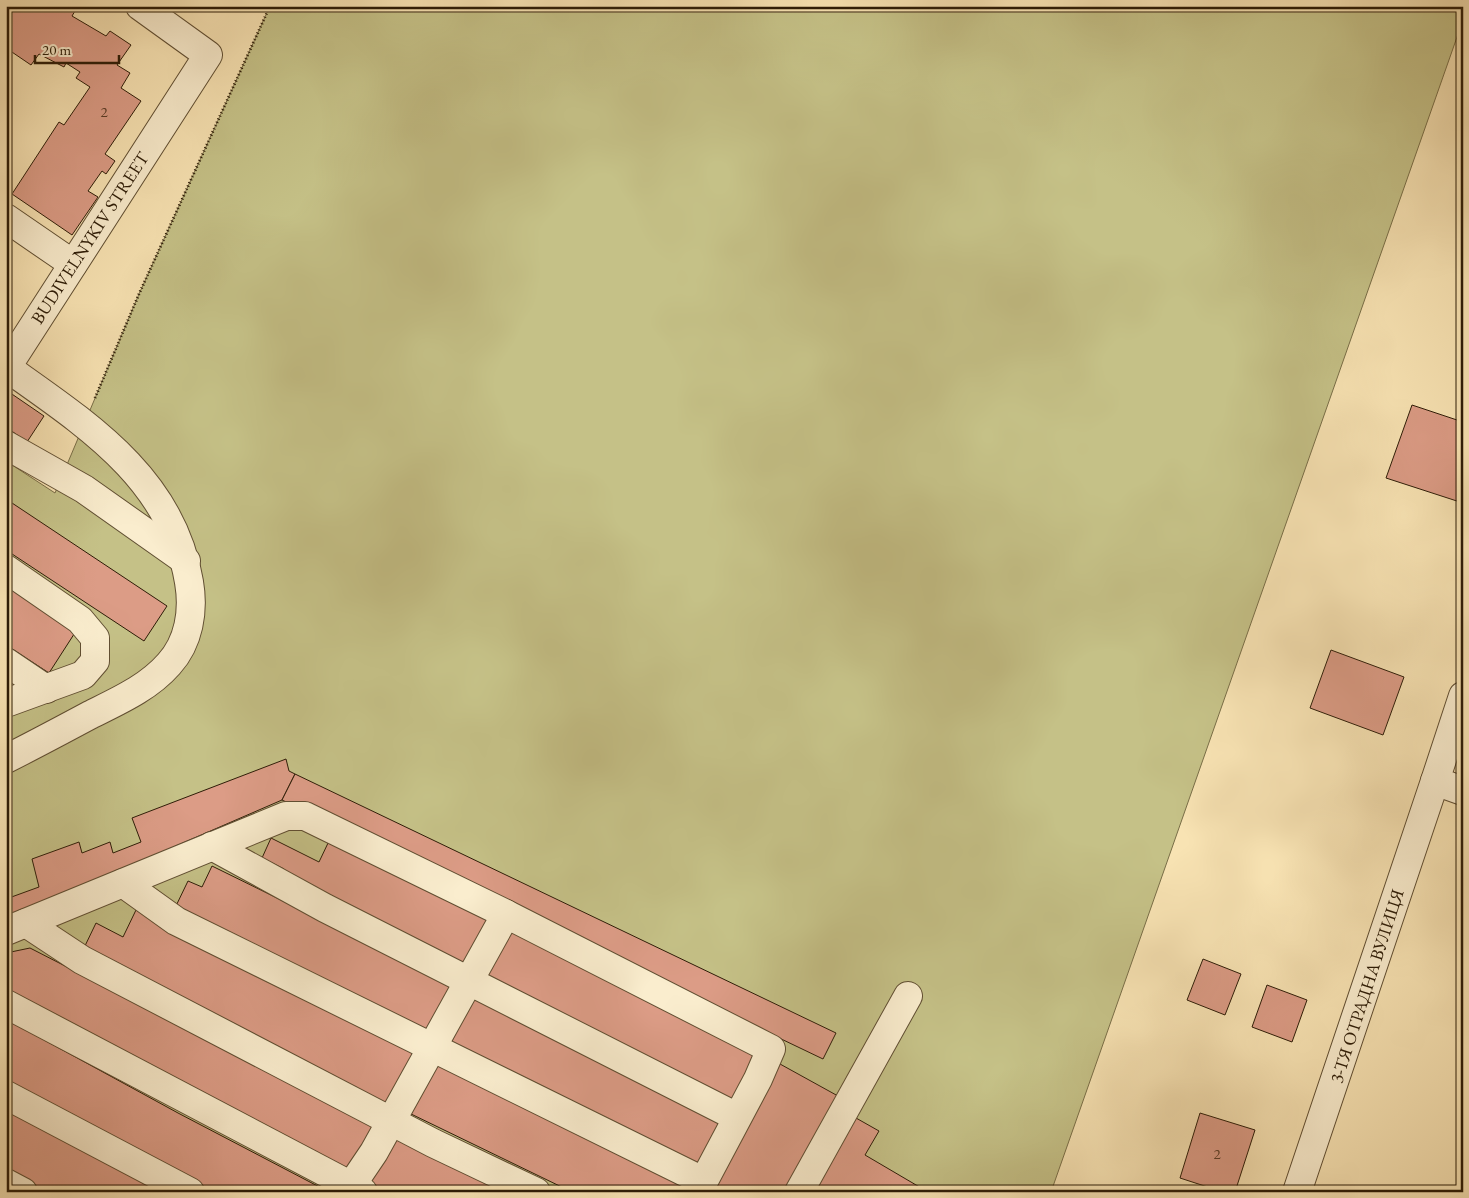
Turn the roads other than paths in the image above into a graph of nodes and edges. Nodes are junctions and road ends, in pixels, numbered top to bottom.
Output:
1 (140, 6) edge
2 (6, 218) edge
3 (73, 264) junction
4 (6, 367) edge
5 (6, 445) edge
6 (157, 501) junction
7 (131, 520) junction
8 (186, 561) junction
9 (6, 569) edge
10 (6, 662) edge
11 (46, 689) junction
12 (1463, 696) edge
13 (6, 703) edge
14 (6, 759) edge
15 (1435, 781) junction
16 (1463, 791) edge
17 (212, 846) junction
18 (123, 883) junction
19 (506, 914) junction
20 (16, 927) edge
21 (468, 981) junction
22 (908, 996) dead end
23 (6, 1004) edge
24 (432, 1047) junction
25 (6, 1095) edge
26 (738, 1117) junction
27 (391, 1121) junction
28 (6, 1183) edge
29 (701, 1186) edge
30 (354, 1190) edge
31 (23, 1192) edge
32 (190, 1192) edge
33 (536, 1192) edge
34 (799, 1192) edge
35 (1298, 1192) edge

1 - 3 street, BUDIVELNYKIV STREET
2 - 3 street
3 - 4 street, BUDIVELNYKIV STREET
4 - 6 street, BUDIVELNYKIV STREET
5 - 7 street
6 - 7 street
6 - 8 street, BUDIVELNYKIV STREET
7 - 8 street
8 - 14 street, BUDIVELNYKIV STREET
9 - 11 street
10 - 11 street
11 - 13 street
12 - 15 street, 3-ТЯ ОТРАДНА ВУЛИЦЯ
15 - 16 street
15 - 35 street, 3-ТЯ ОТРАДНА ВУЛИЦЯ
17 - 18 street
17 - 19 street
17 - 21 street
18 - 20 street
18 - 24 street
19 - 21 street
19 - 26 street
20 - 27 street
21 - 24 street
21 - 26 street
22 - 34 street
23 - 30 street
24 - 27 street
24 - 29 street
25 - 32 street
26 - 29 street
27 - 30 street
27 - 33 street
28 - 31 street

